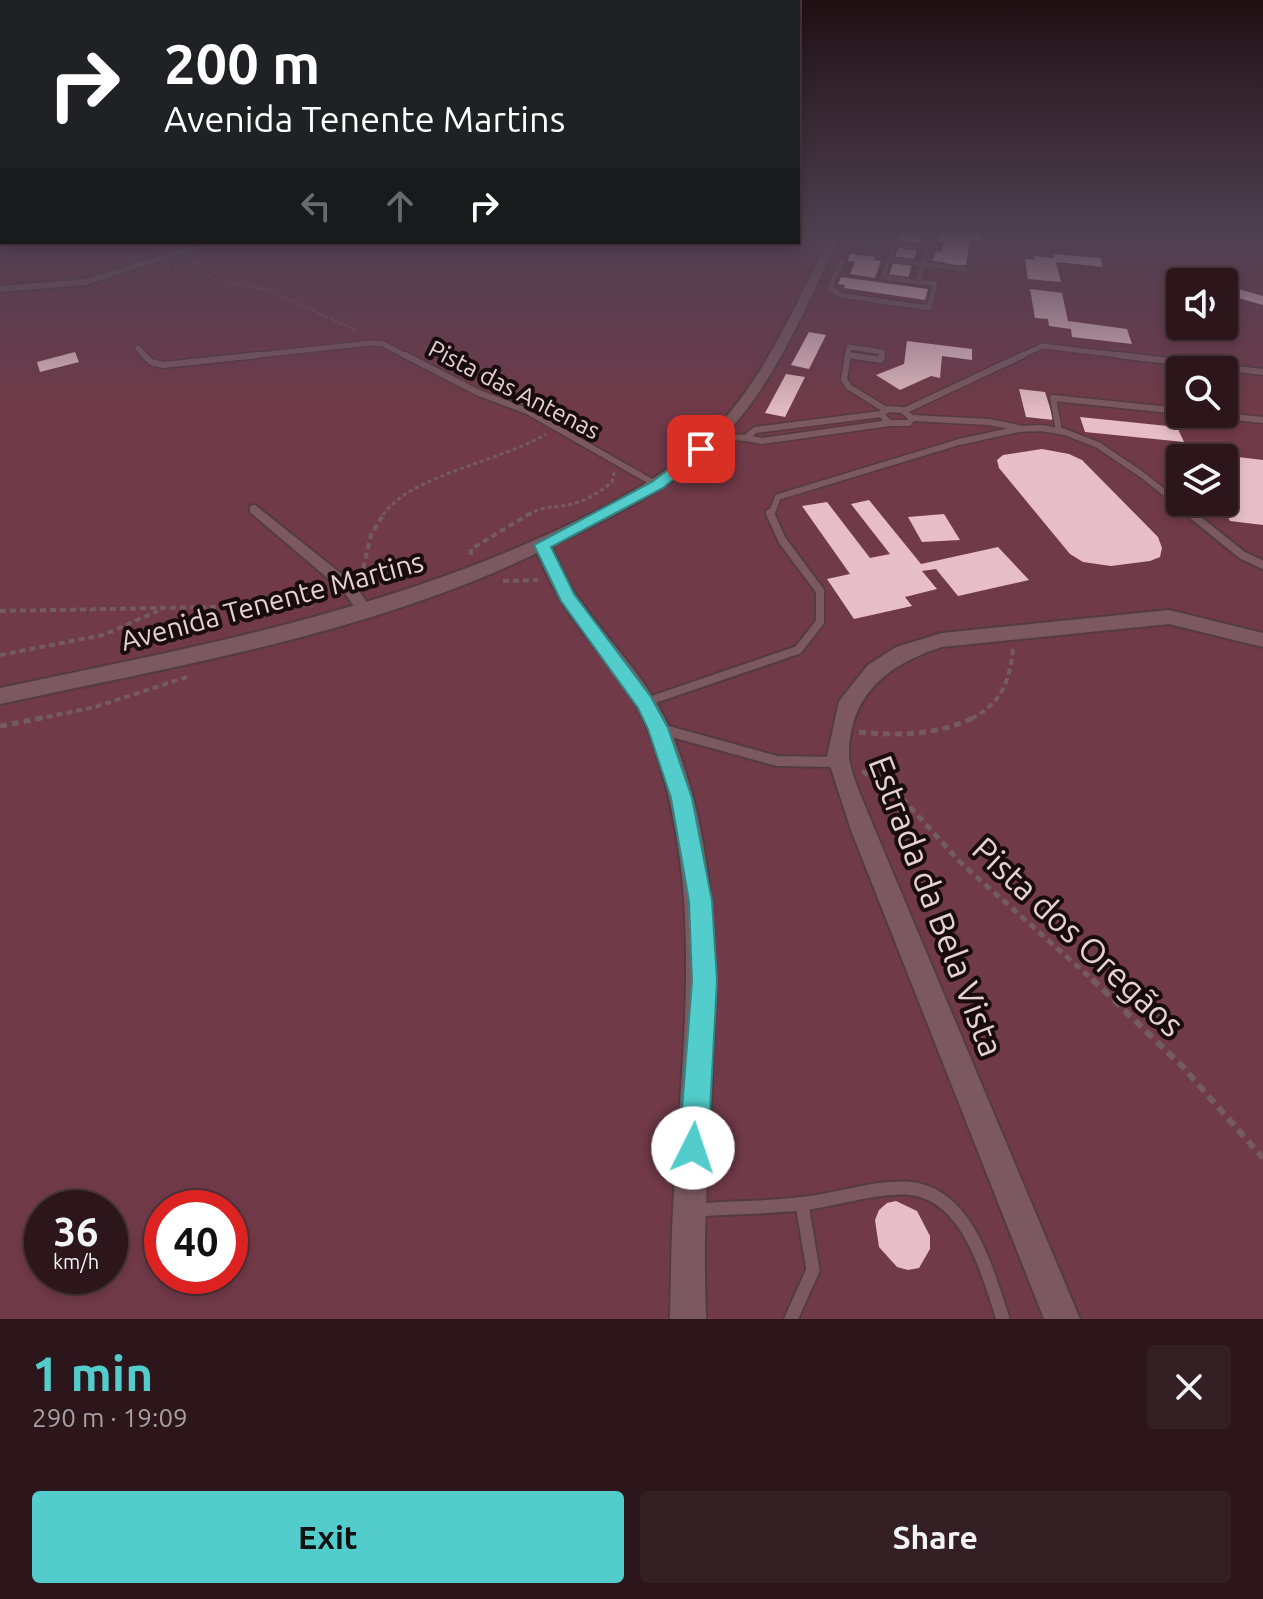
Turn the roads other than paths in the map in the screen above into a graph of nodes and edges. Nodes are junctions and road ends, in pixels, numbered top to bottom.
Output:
1 (804, 295) edge
2 (838, 295) edge
3 (932, 295) edge
4 (138, 348) dead end
5 (848, 355) junction
6 (1263, 372) edge
7 (1166, 410) edge
8 (904, 411) junction
9 (884, 412) junction
10 (1238, 417) edge
11 (912, 418) junction
12 (1263, 420) edge
13 (890, 423) junction
14 (1022, 428) junction
15 (1059, 431) junction
16 (716, 436) junction
17 (746, 438) junction
18 (657, 485) junction
19 (255, 509) dead end
20 (542, 545) junction
21 (1263, 565) edge
22 (362, 604) junction
23 (1263, 640) edge
24 (0, 696) edge
25 (644, 702) junction
26 (653, 728) junction
27 (845, 762) junction
28 (802, 1204) junction
29 (689, 1211) junction
30 (688, 1319) edge
31 (791, 1319) edge
32 (1003, 1319) edge
33 (1062, 1319) edge

1 - 16 street, Avenida Tenente Martins
2 - 3 lane
4 - 18 lane, Pista das Antenas
5 - 5 lane
5 - 9 lane
6 - 8 lane
7 - 15 lane
8 - 9 lane
8 - 11 lane
9 - 13 lane
9 - 17 lane
10 - 12 lane
11 - 13 lane
11 - 14 lane
13 - 17 lane
14 - 15 lane
14 - 25 lane
15 - 21 lane
16 - 17 lane
16 - 18 street, Avenida Tenente Martins
18 - 20 street, Avenida Tenente Martins
19 - 22 street
20 - 22 street, Avenida Tenente Martins
20 - 25 street
22 - 24 street, Avenida Tenente Martins
23 - 27 street, Estrada da Bela Vista
25 - 26 street
26 - 27 lane
26 - 29 street
27 - 33 street, Estrada da Bela Vista
28 - 29 lane
28 - 31 lane
28 - 32 lane
29 - 30 street

